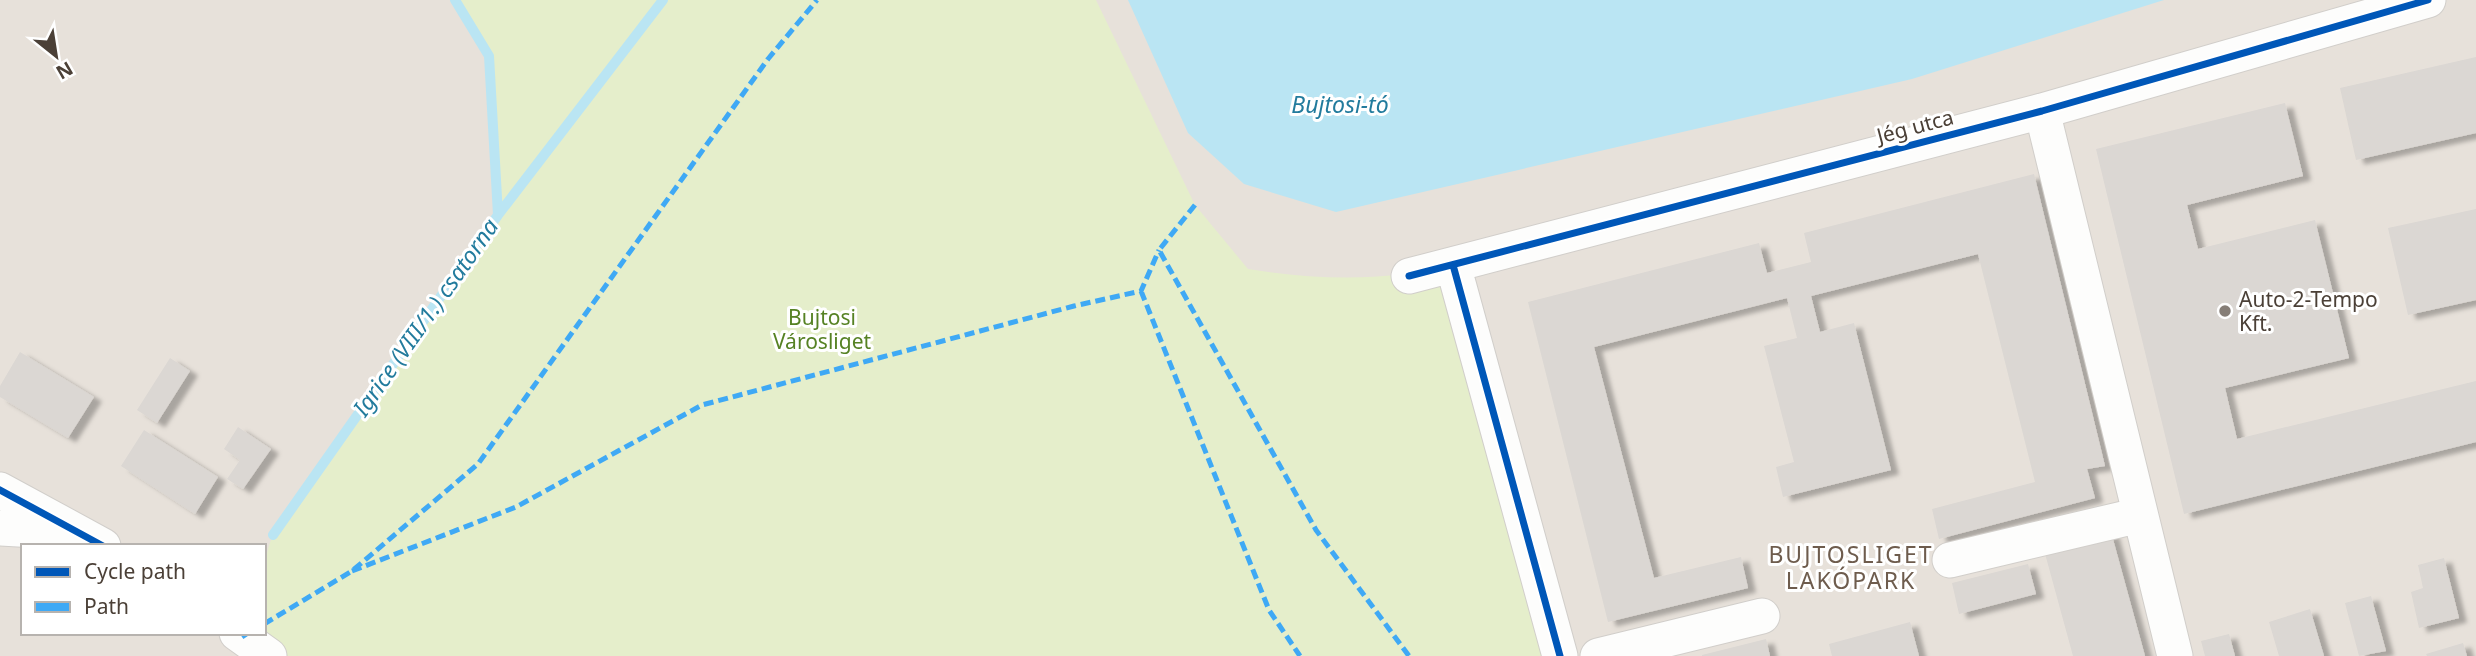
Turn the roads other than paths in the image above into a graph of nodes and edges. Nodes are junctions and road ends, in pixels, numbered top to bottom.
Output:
1 (2428, 0) edge
2 (2042, 111) junction
3 (1453, 265) junction
4 (1409, 276) dead end
5 (0, 489) edge
6 (2140, 515) junction
7 (0, 528) edge
8 (92, 539) edge
9 (1951, 560) dead end
10 (1762, 616) dead end
11 (240, 635) edge
12 (269, 656) edge
13 (1560, 656) edge
14 (1598, 656) edge
15 (2175, 656) edge

1 - 2 street, Jég utca
2 - 3 street, Jég utca
2 - 6 street
3 - 4 street, Jég utca
3 - 13 street
5 - 8 street
6 - 9 street
6 - 15 street
7 - 8 street
10 - 14 street
11 - 12 street

